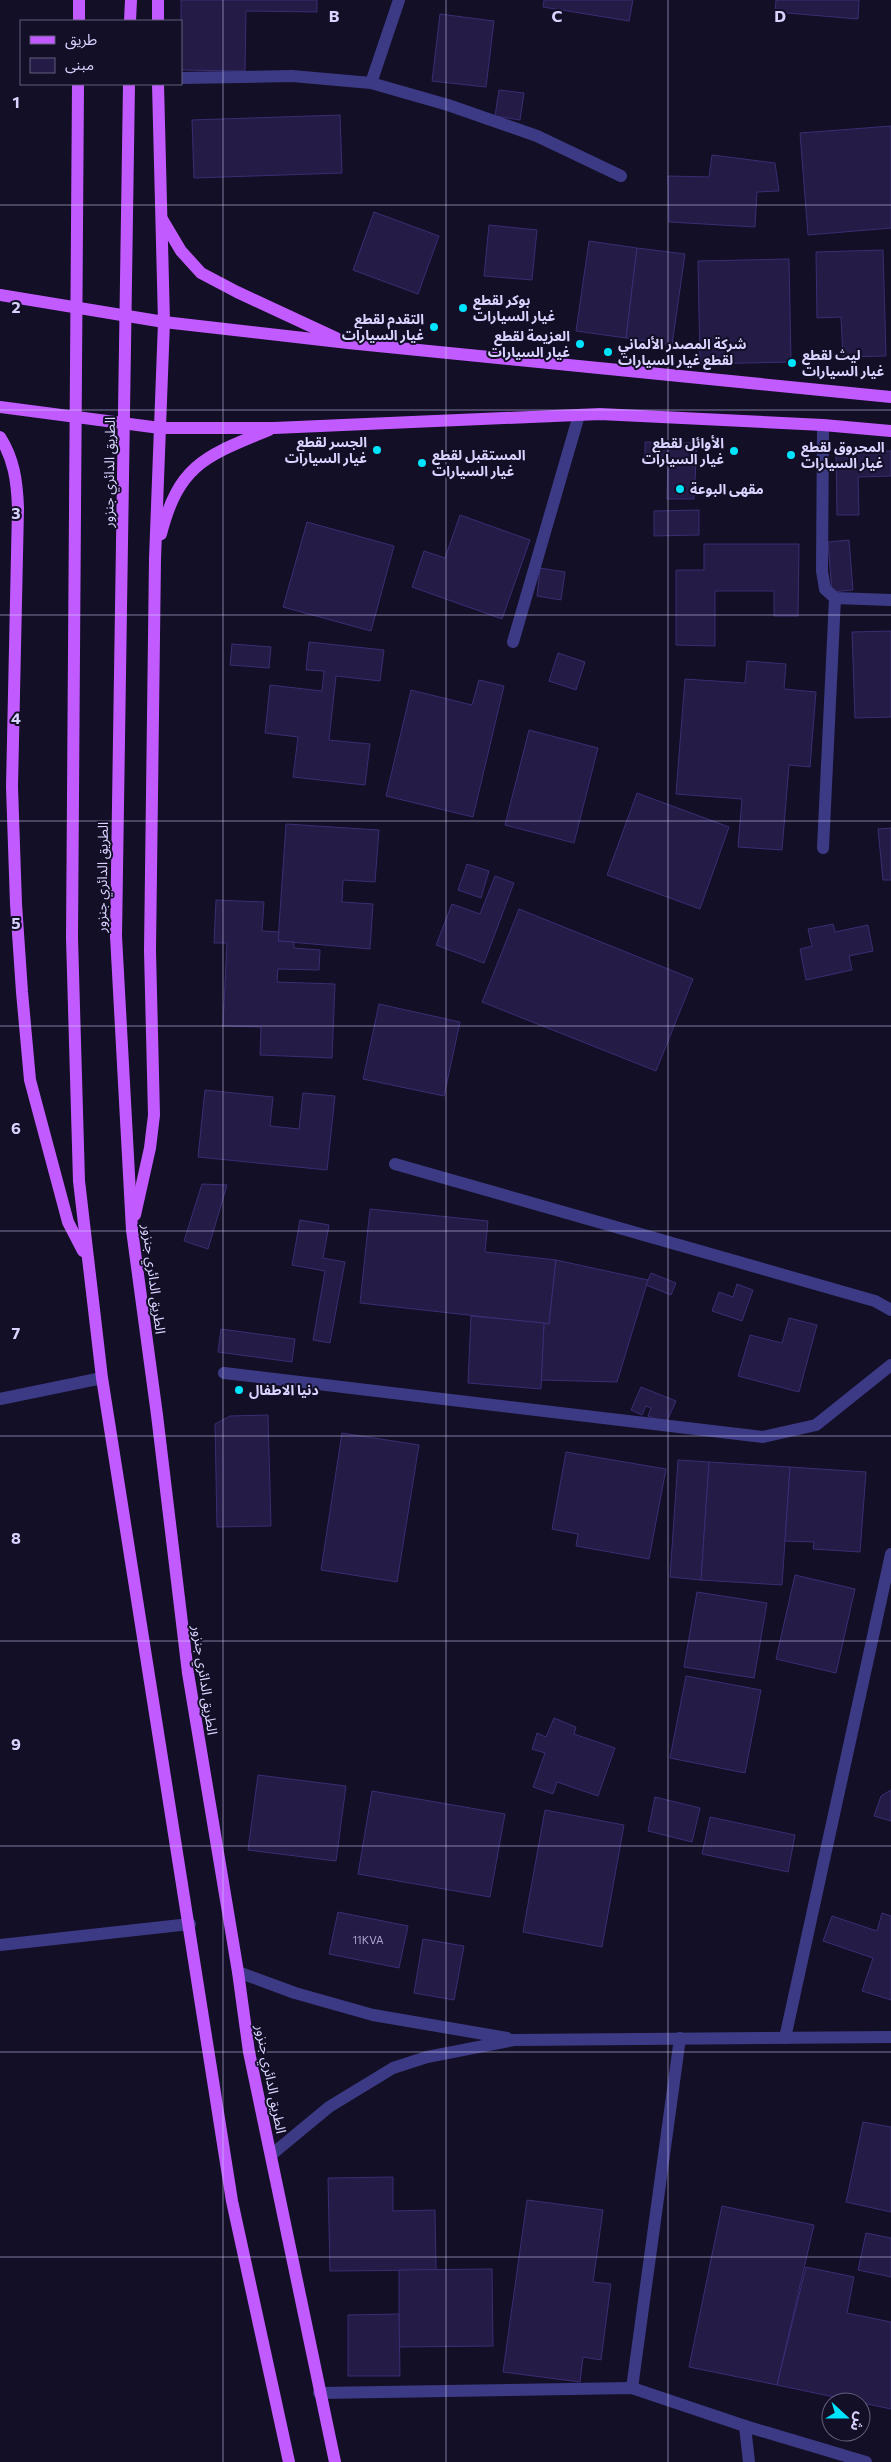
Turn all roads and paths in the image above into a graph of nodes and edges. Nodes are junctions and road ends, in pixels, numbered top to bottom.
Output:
1 (79, 0) edge
2 (131, 0) edge
3 (158, 0) edge
4 (399, 0) edge
5 (79, 20) edge
6 (130, 20) edge
7 (158, 20) edge
8 (182, 78) edge
9 (371, 83) junction
10 (78, 85) edge
11 (130, 85) edge
12 (158, 85) edge
13 (621, 176) dead end
14 (162, 218) junction
15 (0, 295) edge
16 (164, 322) junction
17 (348, 343) junction
18 (891, 397) edge
19 (0, 407) edge
20 (580, 415) junction
21 (823, 425) junction
22 (160, 428) junction
23 (274, 428) junction
24 (891, 431) edge
25 (0, 437) edge
26 (155, 559) junction
27 (835, 598) junction
28 (891, 600) edge
29 (512, 642) dead end
30 (823, 848) dead end
31 (395, 1164) dead end
32 (132, 1230) junction
33 (87, 1258) junction
34 (891, 1310) edge
35 (891, 1365) edge
36 (224, 1373) dead end
37 (102, 1378) junction
38 (0, 1399) edge
39 (891, 1554) edge
40 (190, 1924) junction
41 (0, 1945) edge
42 (238, 1972) junction
43 (891, 2037) edge
44 (680, 2038) junction
45 (785, 2038) junction
46 (514, 2040) junction
47 (271, 2155) junction
48 (632, 2388) junction
49 (319, 2393) junction
50 (745, 2426) junction
51 (289, 2462) edge
52 (335, 2462) edge
53 (749, 2462) edge
54 (866, 2462) edge

1 - 5 main road
2 - 6 main road
3 - 7 main road
4 - 9 street
8 - 9 street
9 - 13 street
10 - 33 main road, bridge
11 - 32 main road, الطريق الدائري جنزور, bridge
12 - 14 main road
14 - 16 main road
14 - 17 main road
15 - 16 main road
16 - 17 main road
16 - 22 main road
17 - 18 main road
19 - 22 main road
20 - 21 main road
20 - 23 main road
20 - 29 street
21 - 24 main road
21 - 27 street
22 - 23 main road
22 - 26 main road
23 - 26 main road
25 - 33 main road
26 - 32 main road
27 - 28 street
27 - 30 street
31 - 34 street
32 - 42 main road, الطريق الدائري جنزور
33 - 37 main road
35 - 36 street
37 - 38 street
37 - 40 main road
39 - 45 street
40 - 41 street
40 - 51 main road
42 - 46 street
42 - 47 main road, الطريق الدائري جنزور
43 - 45 street
44 - 45 street
44 - 46 street
44 - 48 street
46 - 47 street
47 - 49 main road, الطريق الدائري جنزور
48 - 49 street
48 - 50 street
49 - 52 main road, الطريق الدائري جنزور
50 - 53 street
50 - 54 street

